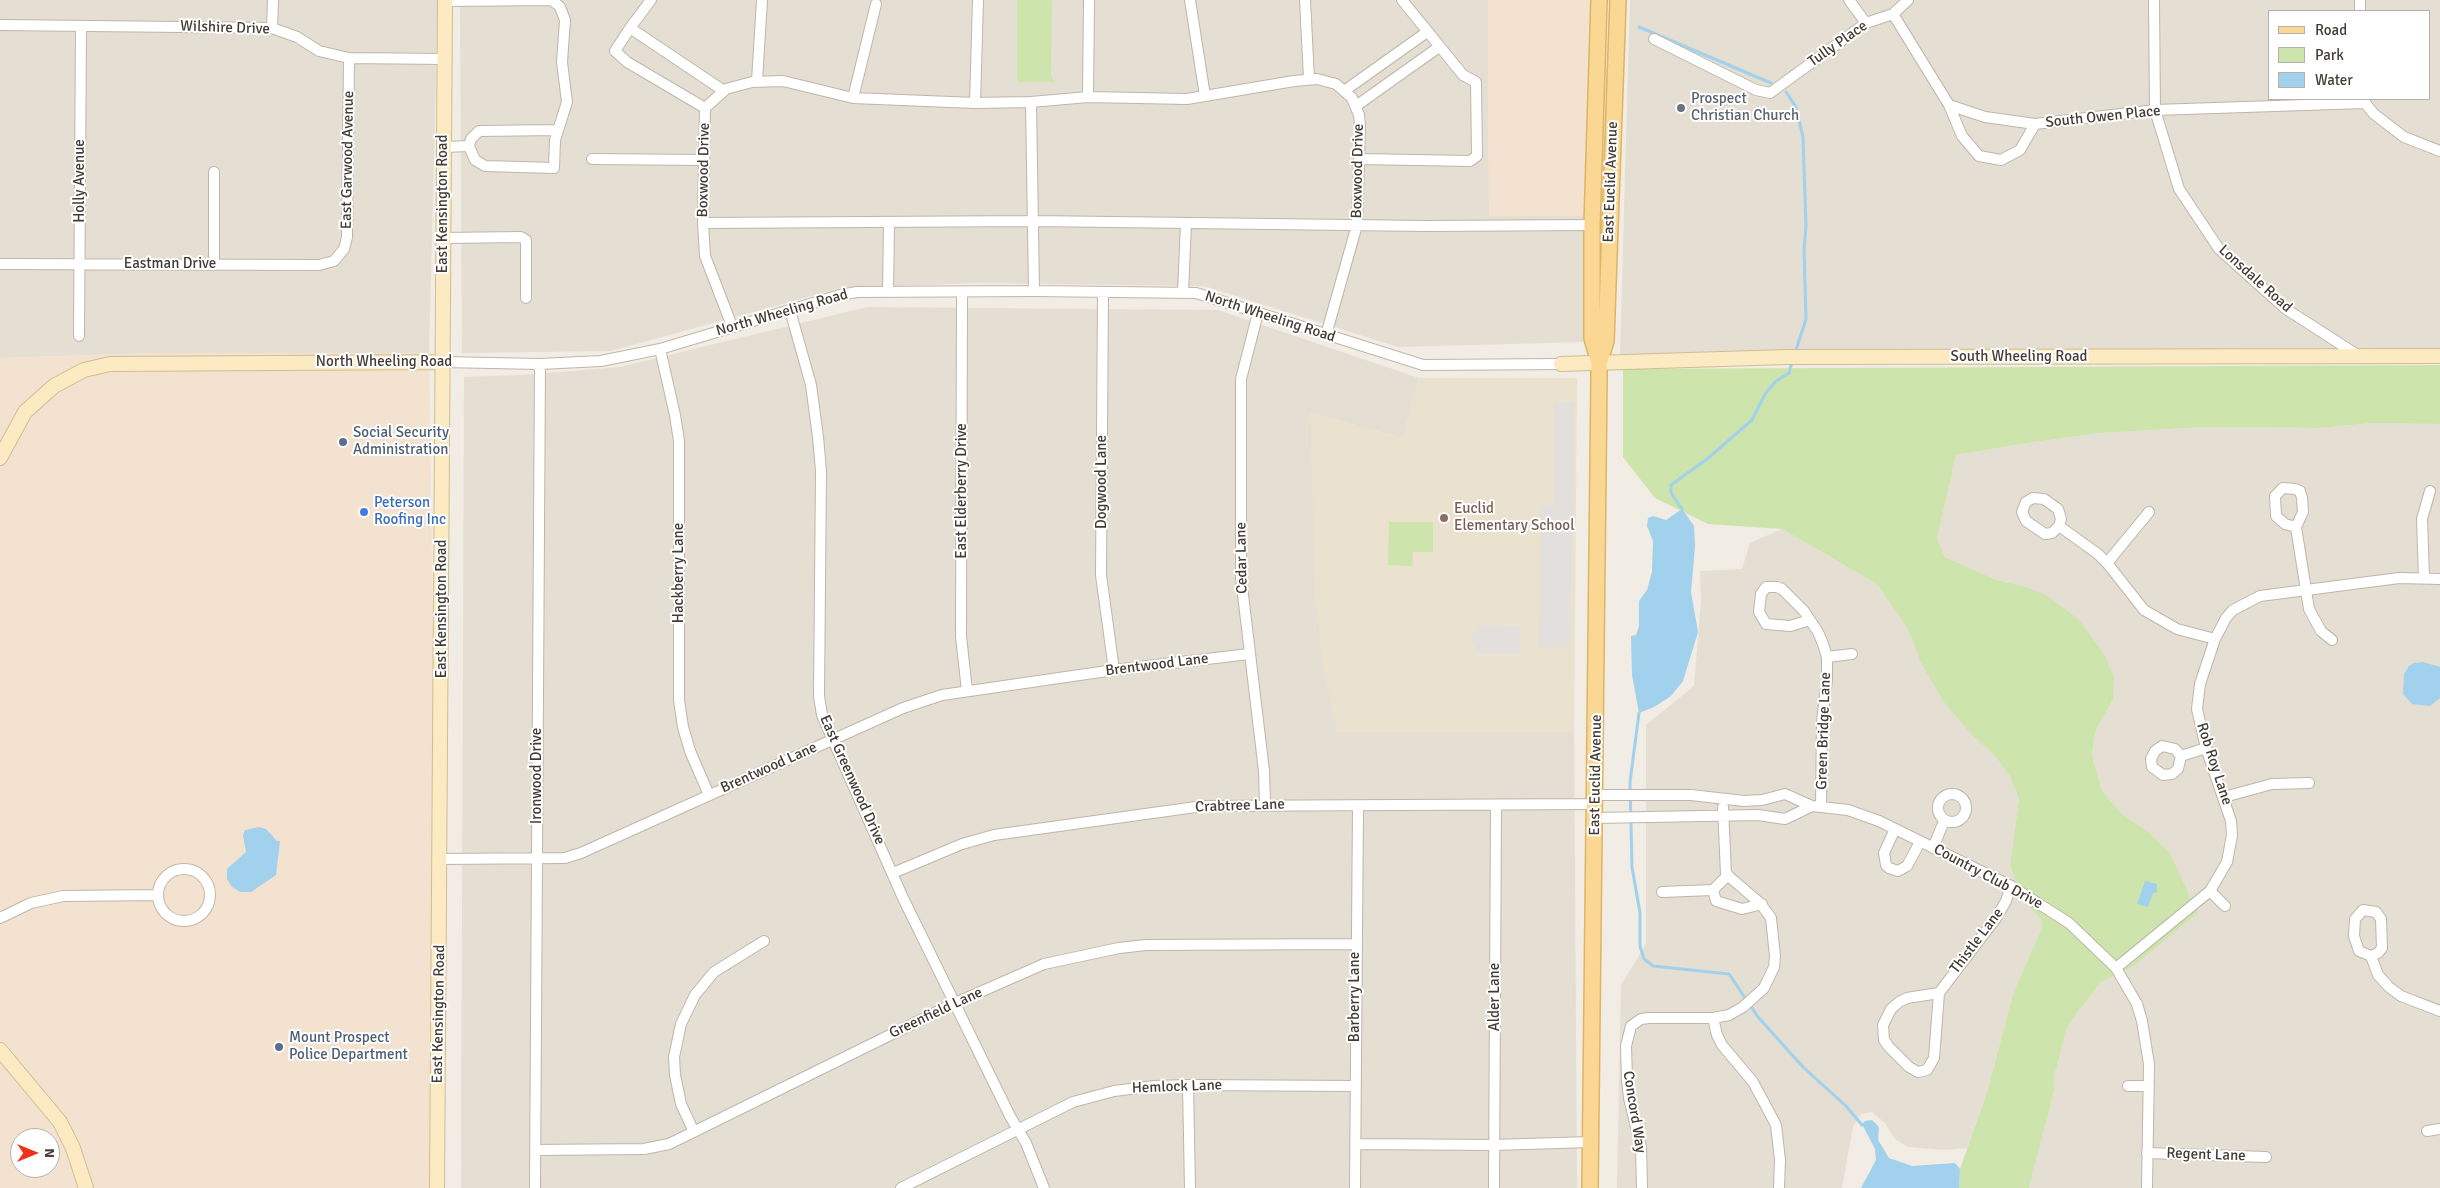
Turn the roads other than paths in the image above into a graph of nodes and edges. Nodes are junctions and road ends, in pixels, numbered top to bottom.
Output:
1 (273, 0) edge
2 (650, 0) edge
3 (762, 0) edge
4 (978, 0) edge
5 (1089, 0) edge
6 (1190, 0) edge
7 (1305, 0) edge
8 (1402, 0) edge
9 (1599, 0) edge
10 (1618, 0) edge
11 (1849, 0) edge
12 (1908, 0) edge
13 (2154, 0) edge
14 (445, 1) edge
15 (876, 4) dead end
16 (1893, 14) junction
17 (1866, 23) junction
18 (0, 25) edge
19 (81, 26) junction
20 (272, 28) junction
21 (630, 28) junction
22 (1427, 32) junction
23 (1654, 39) dead end
24 (1439, 47) junction
25 (349, 58) junction
26 (444, 59) junction
27 (1309, 79) junction
28 (758, 82) junction
29 (724, 91) junction
30 (1344, 91) junction
31 (1205, 96) junction
32 (1088, 97) junction
33 (853, 98) junction
34 (2365, 101) edge
35 (1031, 102) junction
36 (976, 103) junction
37 (1950, 105) junction
38 (1356, 106) junction
39 (705, 108) junction
40 (2155, 110) junction
41 (2035, 124) junction
42 (557, 130) junction
43 (469, 146) junction
44 (444, 147) junction
45 (2440, 150) edge
46 (592, 159) dead end
47 (1360, 159) junction
48 (703, 160) junction
49 (214, 172) dead end
50 (1034, 221) junction
51 (889, 222) junction
52 (703, 223) junction
53 (1186, 223) junction
54 (1357, 225) junction
55 (1592, 225) junction
56 (443, 238) junction
57 (338, 258) joint
58 (0, 264) edge
59 (80, 264) junction
60 (214, 264) junction
61 (1034, 291) junction
62 (888, 292) junction
63 (962, 292) junction
64 (1103, 293) junction
65 (1183, 293) junction
66 (526, 298) dead end
67 (790, 310) junction
68 (1258, 313) junction
69 (732, 326) junction
70 (1326, 334) junction
71 (79, 336) dead end
72 (660, 348) junction
73 (2440, 356) edge
74 (2360, 357) junction
75 (443, 362) junction
76 (1598, 363) junction
77 (540, 364) junction
78 (1560, 364) joint
79 (0, 458) edge
80 (2430, 492) dead end
81 (2149, 512) dead end
82 (2059, 526) dead end
83 (2296, 527) dead end
84 (2107, 563) junction
85 (2424, 577) junction
86 (2440, 579) edge
87 (2305, 589) junction
88 (1810, 620) junction
89 (2215, 639) junction
90 (2332, 640) dead end
91 (1249, 654) junction
92 (1852, 654) dead end
93 (1827, 657) junction
94 (1114, 670) junction
95 (967, 691) junction
96 (833, 740) junction
97 (2206, 748) junction
98 (2181, 756) dead end
99 (2309, 783) dead end
100 (709, 795) junction
101 (2224, 797) junction
102 (1265, 804) junction
103 (1496, 805) junction
104 (1595, 805) junction
105 (1358, 806) junction
106 (1816, 806) junction
107 (1723, 811) junction
108 (1944, 821) dead end
109 (1895, 829) junction
110 (1920, 842) junction
111 (1933, 848) junction
112 (536, 858) junction
113 (440, 859) junction
114 (893, 873) junction
115 (1728, 876) junction
116 (2011, 886) junction
117 (1713, 890) junction
118 (2210, 891) junction
119 (1662, 892) dead end
120 (158, 895) junction
121 (1762, 904) junction
122 (2225, 906) dead end
123 (0, 918) edge
124 (764, 941) dead end
125 (1356, 944) junction
126 (2371, 956) dead end
127 (2116, 968) junction
128 (1939, 994) junction
129 (955, 1003) junction
130 (2440, 1011) edge
131 (1713, 1018) junction
132 (0, 1050) edge
133 (1188, 1085) junction
134 (1355, 1086) junction
135 (2128, 1086) dead end
136 (2149, 1086) junction
137 (1017, 1129) junction
138 (2440, 1129) edge
139 (2426, 1131) dead end
140 (694, 1132) junction
141 (1591, 1142) junction
142 (1355, 1144) junction
143 (1494, 1145) junction
144 (536, 1150) junction
145 (2147, 1153) junction
146 (2266, 1157) dead end
147 (1592, 1186) edge
148 (86, 1188) edge
149 (437, 1188) edge
150 (535, 1188) edge
151 (900, 1188) edge
152 (1044, 1188) edge
153 (1190, 1188) edge
154 (1355, 1188) edge
155 (1494, 1188) edge
156 (1642, 1188) edge
157 (1779, 1188) edge
158 (2147, 1188) edge

1 - 20 street
2 - 21 street
3 - 28 street
4 - 36 street
5 - 32 street
6 - 31 street
7 - 27 street
8 - 22 street
9 - 55 main road, East Euclid Avenue
10 - 76 main road, East Euclid Avenue
11 - 17 street
12 - 16 street, Tully Place
13 - 40 street, Lonsdale Road
14 - 26 street, East Kensington Road
14 - 42 street
15 - 33 street
16 - 17 street, Tully Place
16 - 37 street
17 - 23 street, Tully Place
18 - 19 street, Wilshire Drive
19 - 20 street, Wilshire Drive
19 - 59 street, Holly Avenue
20 - 25 street, Wilshire Drive
21 - 29 street
21 - 39 street
22 - 24 street
22 - 30 street
24 - 38 street
24 - 47 street
25 - 26 street, Wilshire Drive
25 - 57 street, East Garwood Avenue
26 - 44 street, East Kensington Road
27 - 30 street, Boxwood Drive
27 - 31 street, Boxwood Drive
28 - 29 street, Boxwood Drive
28 - 33 street, Boxwood Drive
29 - 39 street, Boxwood Drive
30 - 38 street, Boxwood Drive
31 - 32 street, Boxwood Drive
32 - 35 street, Boxwood Drive
33 - 36 street, Boxwood Drive
34 - 40 street, South Owen Place
34 - 45 street
35 - 36 street, Boxwood Drive
35 - 50 street
37 - 41 street, South Owen Place
37 - 41 street
38 - 47 street, Boxwood Drive
39 - 48 street, Boxwood Drive
40 - 41 street, South Owen Place
40 - 74 street, Lonsdale Road
42 - 43 street
42 - 43 street
43 - 44 street
44 - 56 street, East Kensington Road
46 - 48 street
47 - 54 street, Boxwood Drive
48 - 52 street, Boxwood Drive
49 - 60 street
50 - 51 street
50 - 53 street
50 - 61 street
51 - 52 street
51 - 62 street
52 - 69 street, Boxwood Drive
53 - 54 street
53 - 65 street
54 - 55 street
54 - 70 street, Boxwood Drive
55 - 76 main road, East Euclid Avenue
56 - 66 street
56 - 75 street, East Kensington Road
57 - 60 street, Eastman Drive
58 - 59 street, Eastman Drive
59 - 60 street, Eastman Drive
59 - 71 street, Holly Avenue
61 - 63 street, North Wheeling Road
61 - 64 street, North Wheeling Road
62 - 63 street, North Wheeling Road
62 - 67 street, North Wheeling Road
63 - 95 street, East Elderberry Drive
64 - 65 street, North Wheeling Road
64 - 94 street, Dogwood Lane
65 - 68 street, North Wheeling Road
67 - 69 street, North Wheeling Road
67 - 96 street, East Greenwood Drive
68 - 70 street, North Wheeling Road
68 - 91 street, Cedar Lane
69 - 72 street, North Wheeling Road
70 - 78 street, North Wheeling Road
72 - 77 street, North Wheeling Road
72 - 100 street, Hackberry Lane
73 - 74 street, South Wheeling Road
74 - 76 street, South Wheeling Road
75 - 77 street, North Wheeling Road
75 - 79 street, North Wheeling Road
75 - 113 street, East Kensington Road
76 - 78 street, North Wheeling Road
76 - 104 main road, East Euclid Avenue
77 - 112 street, Ironwood Drive
80 - 85 street
81 - 84 street
82 - 84 street
83 - 87 street
84 - 89 street
85 - 86 street, Rob Roy Lane
85 - 87 street, Rob Roy Lane
87 - 89 street, Rob Roy Lane
87 - 90 street
88 - 88 street, Green Bridge Lane
88 - 93 street, Green Bridge Lane
89 - 97 street, Rob Roy Lane
91 - 94 street, Brentwood Lane
91 - 102 street, Cedar Lane
92 - 93 street, Green Bridge Lane
93 - 106 street, Green Bridge Lane
94 - 95 street, Brentwood Lane
95 - 96 street, Brentwood Lane
96 - 100 street, Brentwood Lane
96 - 114 street, East Greenwood Drive
97 - 98 street
97 - 101 street, Rob Roy Lane
99 - 101 street
100 - 112 street, Brentwood Lane
101 - 118 street, Rob Roy Lane
102 - 105 street, Crabtree Lane
102 - 114 street, Crabtree Lane
103 - 104 street, Crabtree Lane
103 - 105 street, Crabtree Lane
103 - 143 street, Alder Lane
104 - 106 street, Country Club Drive
104 - 107 street
104 - 141 main road, East Euclid Avenue
105 - 125 street, Barberry Lane
106 - 107 street
106 - 109 street, Country Club Drive
107 - 115 street
108 - 111 street
109 - 110 street, Country Club Drive
109 - 110 street
110 - 111 street, Country Club Drive
111 - 116 street, Country Club Drive
112 - 113 street, Brentwood Lane
112 - 144 street, Ironwood Drive
113 - 149 street, East Kensington Road
114 - 129 street, East Greenwood Drive
115 - 117 street
115 - 121 street, Concord Way
116 - 127 street, Country Club Drive
116 - 128 street, Thistle Lane
117 - 119 street
117 - 121 street
118 - 122 street
118 - 127 street, Rob Roy Lane
120 - 120 street
120 - 123 street
121 - 131 street, Concord Way
124 - 140 street
125 - 129 street, Greenfield Lane
125 - 134 street, Barberry Lane
126 - 130 street
127 - 136 street, Country Club Drive
128 - 128 street
129 - 137 street, East Greenwood Drive
129 - 140 street, Greenfield Lane
131 - 156 street, Concord Way
131 - 157 street
132 - 148 street
133 - 134 street, Hemlock Lane
133 - 137 street, Hemlock Lane
133 - 153 street
134 - 142 street, Barberry Lane
135 - 136 street
136 - 145 street, Country Club Drive
137 - 151 street, Hemlock Lane
137 - 152 street, East Greenwood Drive
138 - 139 street
140 - 144 street, Greenfield Lane
141 - 143 street
141 - 147 main road, East Euclid Avenue
142 - 143 street
142 - 154 street, Barberry Lane
143 - 155 street, Alder Lane
144 - 150 street, Ironwood Drive
145 - 146 street, Regent Lane
145 - 158 street, Country Club Drive

